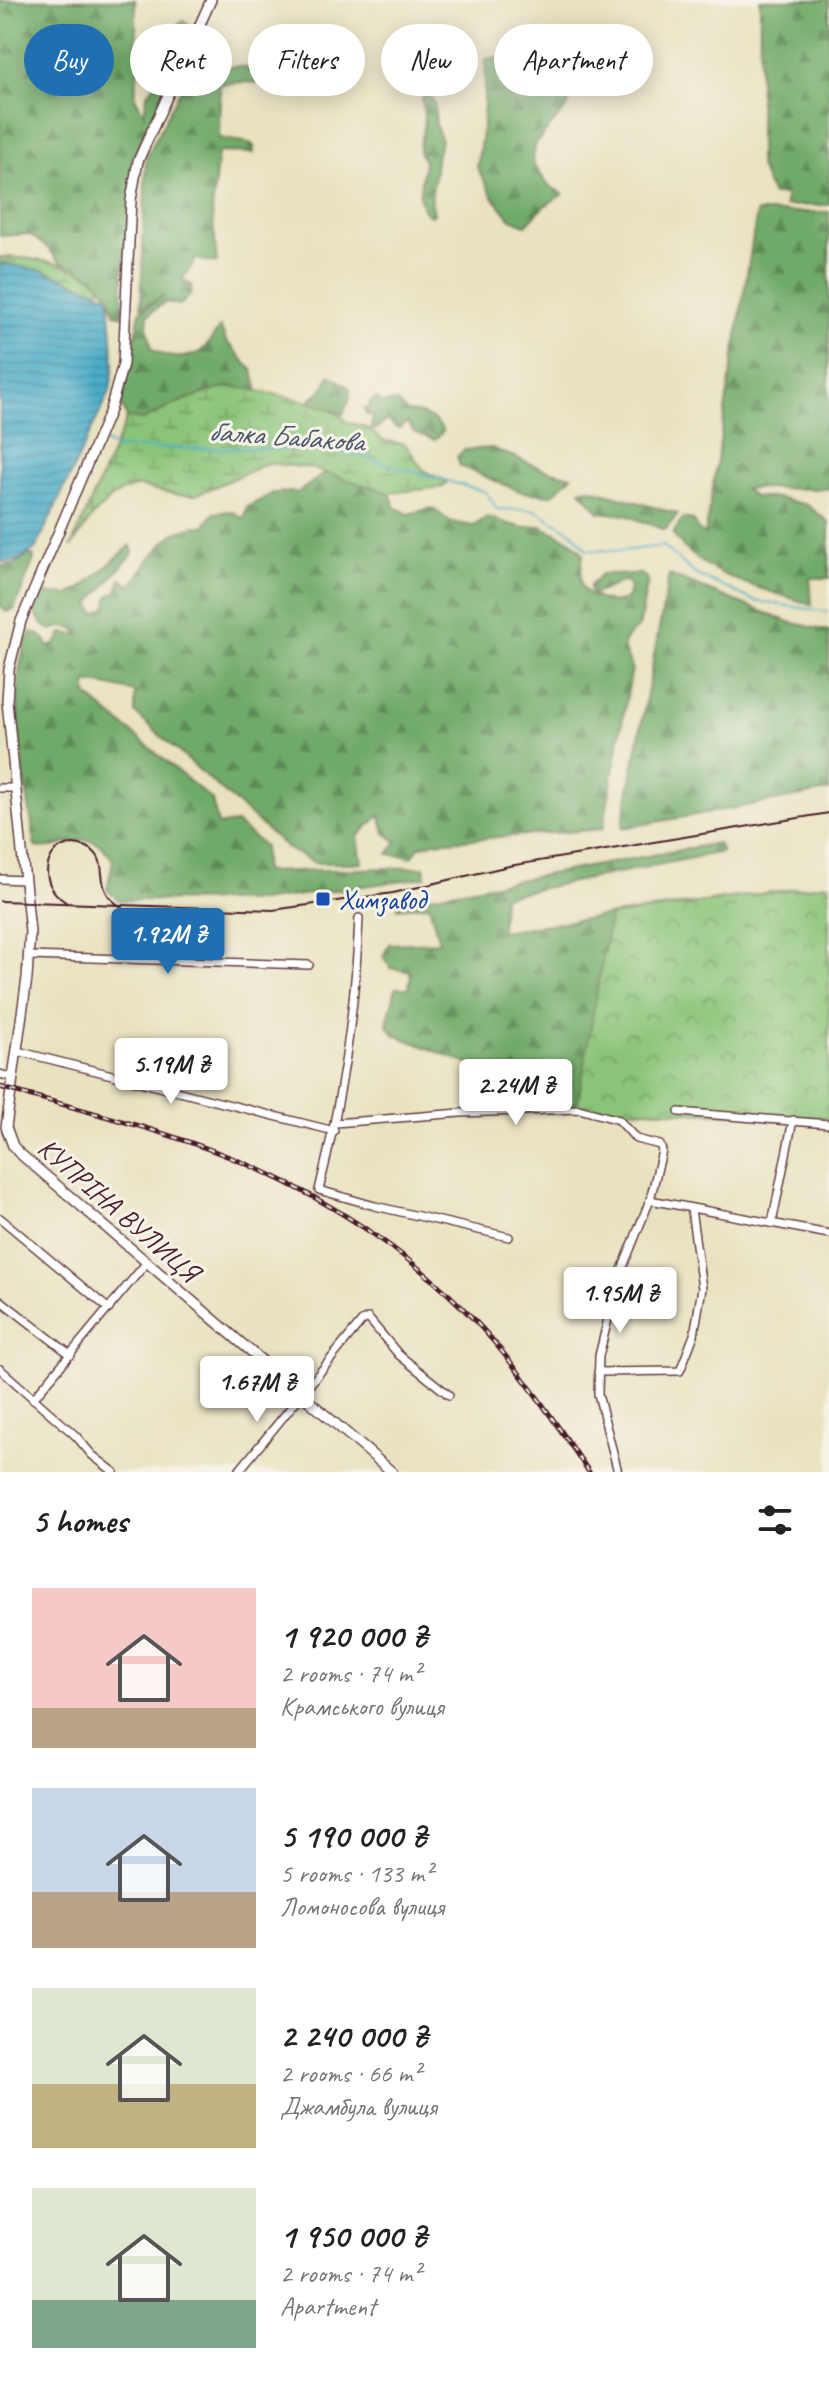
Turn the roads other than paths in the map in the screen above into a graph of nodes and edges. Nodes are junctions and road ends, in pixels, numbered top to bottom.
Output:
1 (211, 0) edge
2 (3, 701) edge
3 (0, 788) edge
4 (16, 788) junction
5 (0, 879) edge
6 (25, 880) junction
7 (359, 918) dead end
8 (29, 956) junction
9 (309, 965) dead end
10 (17, 1051) junction
11 (0, 1074) edge
12 (13, 1078) junction
13 (679, 1112) dead end
14 (3, 1119) edge
15 (793, 1120) junction
16 (829, 1124) edge
17 (334, 1127) junction
18 (650, 1200) junction
19 (691, 1209) junction
20 (0, 1218) edge
21 (772, 1223) junction
22 (829, 1234) edge
23 (509, 1237) dead end
24 (147, 1262) junction
25 (0, 1300) edge
26 (109, 1309) junction
27 (71, 1355) junction
28 (0, 1369) edge
29 (598, 1372) junction
30 (449, 1395) dead end
31 (302, 1396) junction
32 (33, 1399) junction
33 (114, 1472) edge
34 (238, 1472) edge
35 (392, 1472) edge
36 (618, 1472) edge

1 - 2 main road, КУПРІНА ВУЛИЦЯ
2 - 4 main road, КУПРІНА ВУЛИЦЯ
3 - 4 street
4 - 6 main road, КУПРІНА ВУЛИЦЯ
5 - 6 street
6 - 8 main road, КУПРІНА ВУЛИЦЯ
7 - 17 street
8 - 9 street
8 - 10 main road, КУПРІНА ВУЛИЦЯ
10 - 12 main road, КУПРІНА ВУЛИЦЯ
10 - 17 street
11 - 12 street
12 - 14 main road, КУПРІНА ВУЛИЦЯ
13 - 15 street
14 - 24 main road, КУПРІНА ВУЛИЦЯ
15 - 16 street
15 - 21 street
17 - 18 street
17 - 23 street
18 - 19 street
18 - 29 street
19 - 21 street
19 - 29 street
20 - 26 street
21 - 22 street
24 - 26 street
24 - 31 main road, КУПРІНА ВУЛИЦЯ
25 - 27 street
26 - 27 street
27 - 32 street
28 - 32 street
29 - 36 street
30 - 31 street
31 - 34 street
31 - 35 main road, КУПРІНА ВУЛИЦЯ
32 - 33 street

